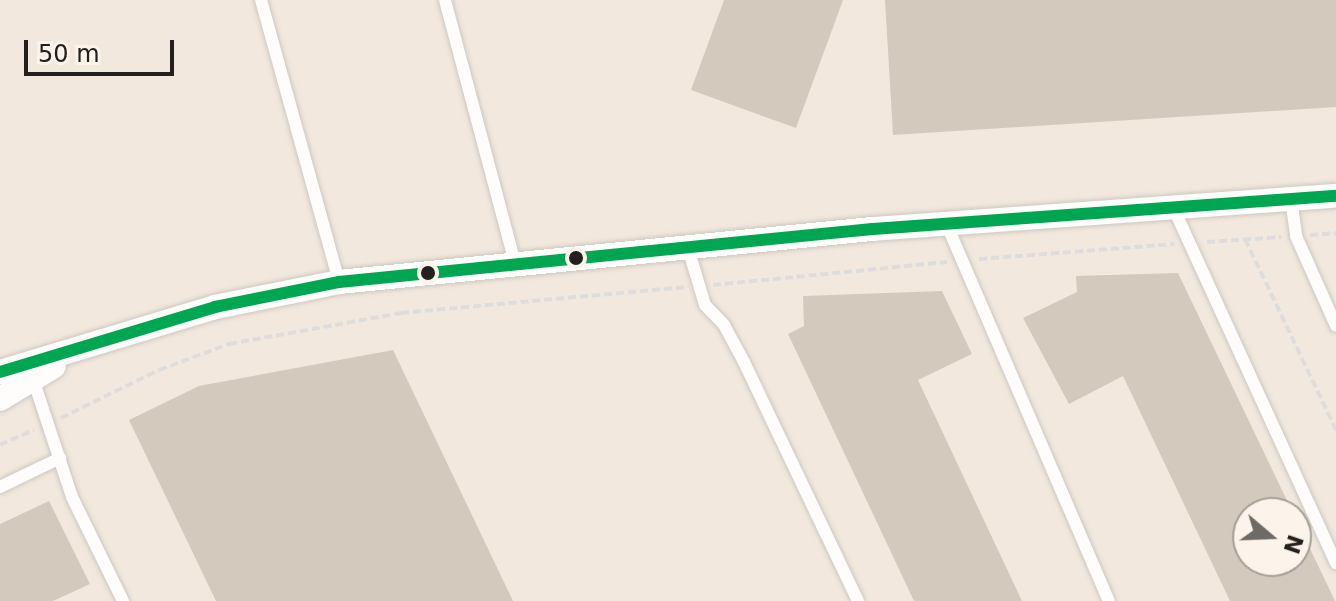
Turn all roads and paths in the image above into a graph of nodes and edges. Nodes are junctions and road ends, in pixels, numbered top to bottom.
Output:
1 (261, 0) edge
2 (445, 0) edge
3 (1336, 196) edge
4 (1291, 199) junction
5 (1173, 207) junction
6 (946, 223) junction
7 (1336, 233) edge
8 (1296, 236) junction
9 (1245, 239) junction
10 (1187, 243) junction
11 (688, 248) junction
12 (962, 261) junction
13 (516, 266) junction
14 (339, 282) junction
15 (697, 286) junction
16 (1336, 326) edge
17 (80, 351) junction
18 (0, 372) edge
19 (33, 379) junction
20 (0, 399) edge
21 (48, 424) junction
22 (1336, 430) edge
23 (0, 445) edge
24 (60, 458) junction
25 (0, 487) edge
26 (1336, 563) edge
27 (123, 601) edge
28 (858, 601) edge
29 (1109, 601) edge

1 - 14 lane
2 - 13 lane
3 - 4 street
4 - 5 street
4 - 8 lane
5 - 6 street
5 - 10 lane
6 - 11 street
6 - 12 lane
7 - 8 path
8 - 9 path
8 - 16 lane
9 - 10 path
9 - 22 path
10 - 12 path
10 - 26 lane
11 - 13 street
11 - 15 lane
12 - 15 path
12 - 29 lane
13 - 14 street
14 - 17 street
15 - 21 path
15 - 28 lane
17 - 18 street
17 - 19 street
19 - 20 street
19 - 21 lane
21 - 23 path
21 - 24 lane
24 - 25 lane
24 - 27 lane

